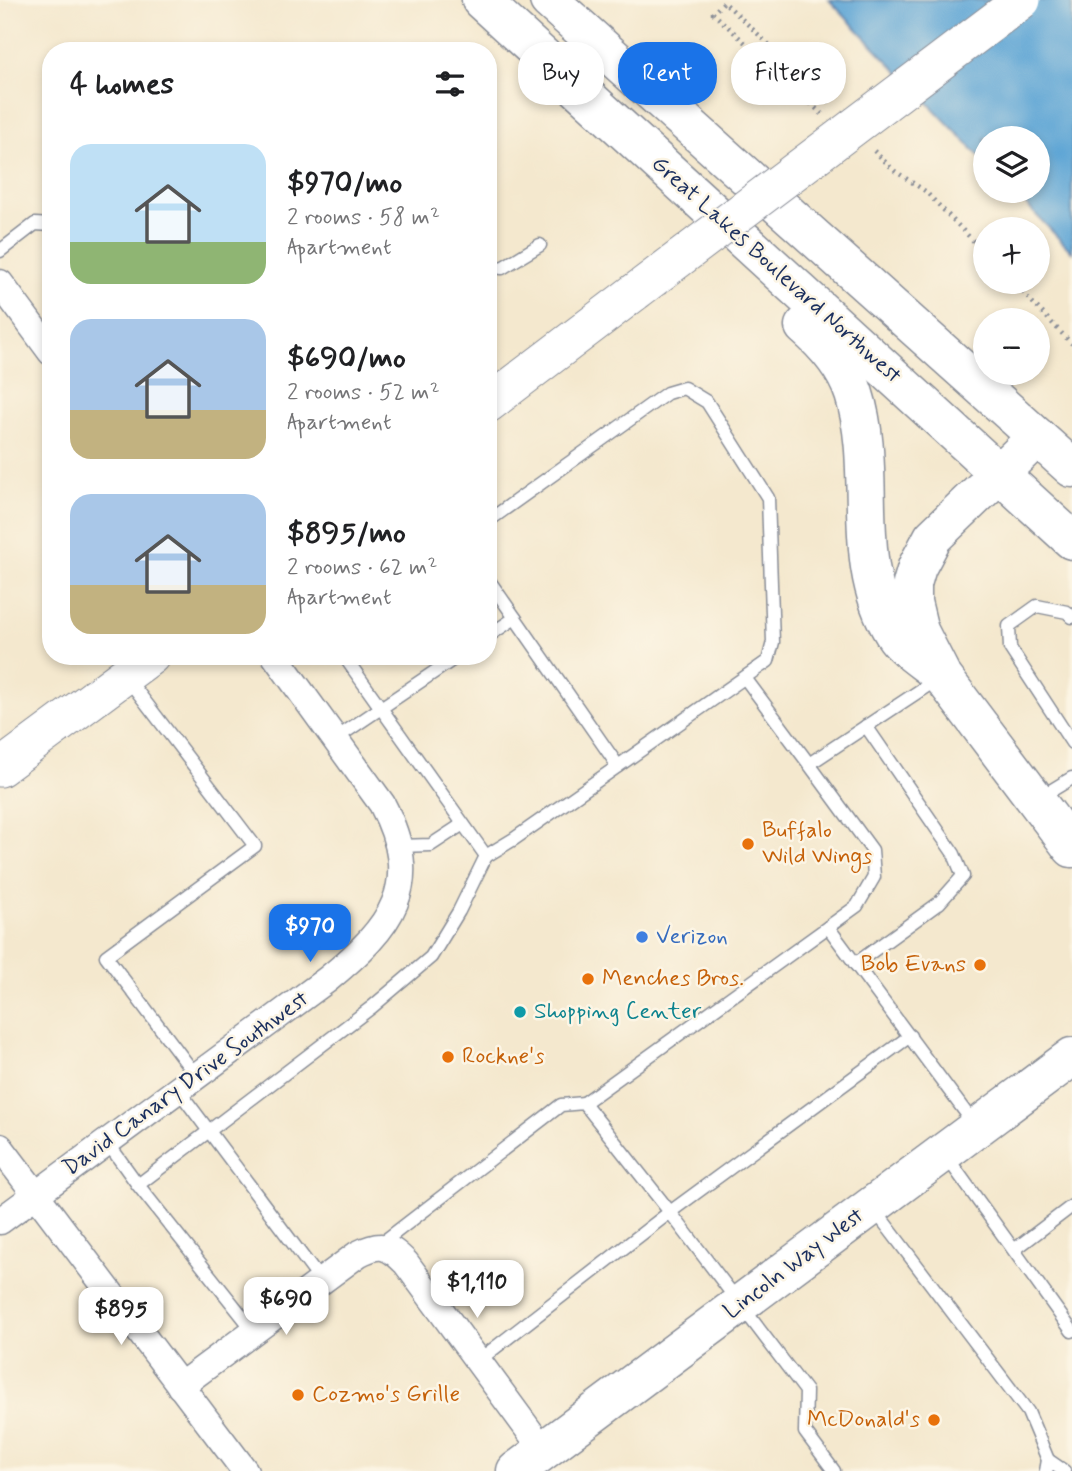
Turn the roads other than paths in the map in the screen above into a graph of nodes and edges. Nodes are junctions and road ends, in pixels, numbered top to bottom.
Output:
1 (481, 0) edge
2 (549, 0) edge
3 (1022, 0) edge
4 (662, 165) junction
5 (42, 224) edge
6 (540, 245) dead end
7 (0, 251) edge
8 (497, 267) edge
9 (0, 283) edge
10 (42, 340) edge
11 (497, 397) edge
12 (1037, 437) junction
13 (1072, 468) edge
14 (998, 474) junction
15 (497, 515) edge
16 (1072, 540) edge
17 (497, 592) edge
18 (1072, 617) edge
19 (515, 618) junction
20 (497, 630) edge
21 (282, 665) edge
22 (350, 665) edge
23 (445, 665) edge
24 (138, 666) edge
25 (942, 676) junction
26 (745, 678) junction
27 (381, 708) junction
28 (866, 726) junction
29 (335, 739) junction
30 (1072, 743) edge
31 (809, 764) junction
32 (618, 766) junction
33 (0, 768) edge
34 (1072, 778) edge
35 (1036, 800) junction
36 (463, 824) junction
37 (399, 846) junction
38 (1072, 848) edge
39 (486, 856) junction
40 (828, 927) junction
41 (855, 964) junction
42 (910, 1036) junction
43 (1072, 1057) edge
44 (188, 1084) junction
45 (584, 1103) junction
46 (977, 1128) junction
47 (208, 1132) junction
48 (107, 1142) junction
49 (0, 1147) edge
50 (943, 1153) junction
51 (138, 1185) junction
52 (36, 1195) junction
53 (1072, 1206) edge
54 (872, 1207) junction
55 (670, 1212) junction
56 (0, 1221) edge
57 (377, 1246) junction
58 (1014, 1250) junction
59 (321, 1281) junction
60 (740, 1305) junction
61 (254, 1331) junction
62 (1072, 1331) edge
63 (478, 1362) junction
64 (180, 1386) junction
65 (530, 1461) edge
66 (1047, 1466) edge
67 (245, 1471) edge
68 (834, 1471) edge
69 (1064, 1471) edge

1 - 4 main road, Great Lakes Boulevard Northwest
2 - 12 main road
3 - 11 street, bridge
4 - 14 main road, Great Lakes Boulevard Northwest
4 - 25 main road
5 - 7 lane
6 - 8 lane
9 - 10 street
12 - 13 main road
12 - 14 main road
14 - 16 main road, Great Lakes Boulevard Northwest
14 - 25 main road
15 - 26 lane
17 - 19 lane
18 - 30 lane
19 - 20 lane
19 - 32 lane
21 - 29 street, David Canary Drive Southwest
22 - 27 lane
23 - 27 lane
24 - 33 street
24 - 44 lane
25 - 28 lane
25 - 35 main road
26 - 31 lane
26 - 32 lane
27 - 29 lane
27 - 36 lane
28 - 31 lane
28 - 41 lane
29 - 37 street, David Canary Drive Southwest
31 - 40 lane
32 - 39 lane
34 - 35 lane
35 - 38 main road
36 - 37 lane
36 - 39 lane
37 - 44 street, David Canary Drive Southwest
39 - 47 lane
40 - 41 lane
40 - 45 lane
41 - 42 lane
42 - 46 lane
42 - 55 lane
43 - 46 main road, Lincoln Way West
44 - 47 lane
44 - 48 street, David Canary Drive Southwest
45 - 55 lane
45 - 57 lane
46 - 50 main road, Lincoln Way West
47 - 51 lane
47 - 59 lane
48 - 51 lane
48 - 52 street, David Canary Drive Southwest
49 - 52 street
50 - 54 main road, Lincoln Way West
50 - 58 lane
51 - 61 lane
52 - 56 street, David Canary Drive Southwest
52 - 64 street
53 - 58 lane
54 - 60 main road, Lincoln Way West
54 - 66 lane
55 - 60 lane
55 - 63 lane
57 - 59 street
57 - 63 street
58 - 62 lane
59 - 61 street
60 - 65 main road, Lincoln Way West
60 - 68 lane
61 - 64 street
63 - 65 street
64 - 67 street
66 - 69 lane

